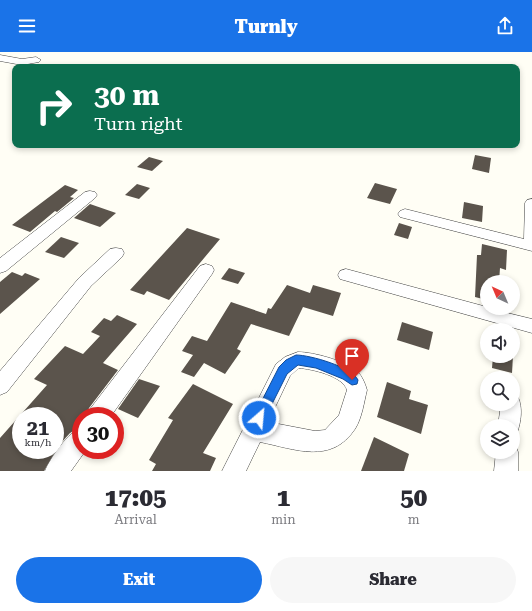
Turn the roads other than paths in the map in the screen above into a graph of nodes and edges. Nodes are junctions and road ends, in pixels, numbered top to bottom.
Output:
1 (0, 58) edge
2 (36, 60) dead end
3 (90, 195) dead end
4 (532, 203) edge
5 (405, 214) dead end
6 (531, 246) edge
7 (116, 253) dead end
8 (0, 267) edge
9 (206, 270) dead end
10 (346, 276) dead end
11 (532, 326) edge
12 (0, 386) edge
13 (105, 407) edge
14 (253, 430) junction
15 (72, 450) edge
16 (507, 459) edge
17 (57, 471) edge
18 (234, 471) edge
19 (506, 471) edge

1 - 2 street
3 - 8 street
4 - 6 street
5 - 6 street
7 - 12 street
9 - 13 street
10 - 11 street
14 - 14 street
14 - 18 street
15 - 17 street
16 - 19 street

